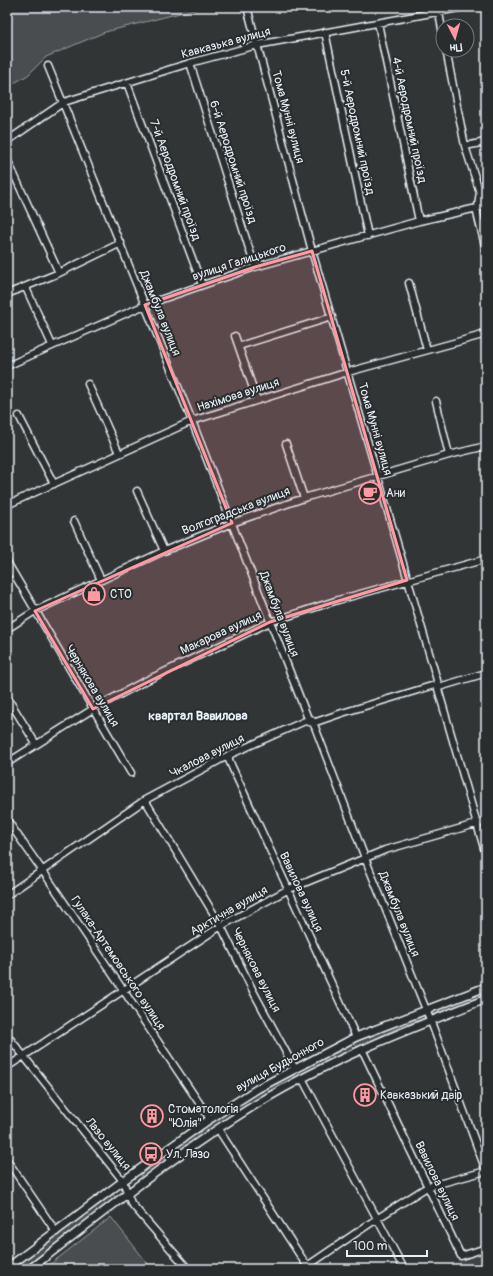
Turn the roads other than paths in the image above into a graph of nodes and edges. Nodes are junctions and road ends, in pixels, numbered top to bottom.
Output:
1 (247, 7) edge
2 (464, 7) edge
3 (438, 9) edge
4 (378, 23) junction
5 (325, 32) junction
6 (257, 45) junction
7 (448, 58) edge
8 (190, 63) junction
9 (48, 66) dead end
10 (127, 83) junction
11 (64, 102) junction
12 (7, 141) edge
13 (486, 142) edge
14 (465, 146) junction
15 (7, 159) edge
16 (480, 193) junction
17 (486, 196) edge
18 (486, 206) edge
19 (479, 208) junction
20 (419, 221) junction
21 (368, 236) junction
22 (121, 243) junction
23 (486, 250) edge
24 (312, 251) junction
25 (255, 266) junction
26 (59, 274) junction
27 (409, 283) dead end
28 (202, 284) junction
29 (26, 288) junction
30 (7, 294) edge
31 (145, 305) junction
32 (332, 317) junction
33 (486, 334) edge
34 (235, 336) dead end
35 (52, 345) junction
36 (239, 346) junction
37 (427, 350) junction
38 (7, 366) edge
39 (348, 372) junction
40 (88, 384) dead end
41 (257, 400) junction
42 (436, 401) dead end
43 (19, 416) dead end
44 (192, 421) junction
45 (286, 444) dead end
46 (486, 446) edge
47 (119, 453) junction
48 (449, 455) junction
49 (377, 476) junction
50 (54, 484) junction
51 (137, 491) dead end
52 (304, 498) junction
53 (7, 505) edge
54 (74, 521) dead end
55 (232, 523) junction
56 (164, 551) junction
57 (486, 559) edge
58 (7, 562) edge
59 (101, 580) junction
60 (407, 580) junction
61 (35, 611) junction
62 (270, 622) junction
63 (7, 629) edge
64 (486, 673) edge
65 (439, 686) junction
66 (8, 698) edge
67 (93, 709) junction
68 (313, 723) junction
69 (36, 744) junction
70 (229, 755) junction
71 (7, 762) edge
72 (131, 772) dead end
73 (145, 800) junction
74 (7, 820) edge
75 (486, 821) edge
76 (477, 823) junction
77 (486, 855) edge
78 (365, 858) junction
79 (43, 871) junction
80 (287, 890) junction
81 (7, 895) edge
82 (221, 926) junction
83 (486, 987) edge
84 (123, 990) junction
85 (486, 999) edge
86 (425, 1009) junction
87 (430, 1020) junction
88 (7, 1035) edge
89 (356, 1037) junction
90 (362, 1049) junction
91 (23, 1056) junction
92 (7, 1067) edge
93 (295, 1069) junction
94 (302, 1078) junction
95 (210, 1119) junction
96 (218, 1129) junction
97 (7, 1160) edge
98 (486, 1171) edge
99 (123, 1181) junction
100 (427, 1187) junction
101 (128, 1194) junction
102 (378, 1218) junction
103 (56, 1232) junction
104 (486, 1248) edge
105 (7, 1268) edge
106 (306, 1268) edge
107 (30, 1269) edge
108 (188, 1269) edge
109 (404, 1269) edge

1 - 6 street, Тома Мунні вулиця
2 - 3 street, Кавказька вулиця
3 - 4 street, Кавказька вулиця
4 - 5 street, Кавказька вулиця
4 - 20 street, 4-й Аеродромний проїзд
5 - 6 street, Кавказька вулиця
5 - 21 street, 5-й Аеродромний проїзд
6 - 8 street, Кавказька вулиця
6 - 24 street, Тома Мунні вулиця
7 - 14 street
8 - 10 street, Кавказька вулиця
8 - 25 street, 6-й Аеродромний проїзд
9 - 11 street, Джамбула вулиця
10 - 11 street, Кавказька вулиця
10 - 28 street, 7-й Аеродромний проїзд
11 - 12 street, Кавказька вулиця
11 - 22 street, Джамбула вулиця
13 - 14 street
14 - 16 street
15 - 26 street
16 - 17 street
16 - 19 street
18 - 19 street, вулиця Галицького
19 - 20 street, вулиця Галицького
19 - 23 street
20 - 21 street, вулиця Галицького
21 - 24 street, вулиця Галицького
22 - 26 street
22 - 31 street, Джамбула вулиця
24 - 25 street, вулиця Галицького
24 - 32 street, Тома Мунні вулиця
25 - 28 street, вулиця Галицького
26 - 29 street
27 - 37 street
28 - 31 street, вулиця Галицького
29 - 30 street
29 - 35 street
31 - 35 street, вулиця Галицького
31 - 44 street, Джамбула вулиця
32 - 36 street
32 - 39 street, Тома Мунні вулиця
33 - 37 street, Нахімова вулиця
34 - 36 street
35 - 38 street, вулиця Галицького
36 - 41 street
37 - 39 street, Нахімова вулиця
39 - 41 street, Нахімова вулиця
39 - 49 street, Тома Мунні вулиця
40 - 47 street
41 - 44 street, Нахімова вулиця
42 - 48 street
43 - 50 street
44 - 47 street, Нахімова вулиця
44 - 55 street, Джамбула вулиця
45 - 52 street
46 - 48 street, Волгоградська вулиця
47 - 50 street, Нахімова вулиця
48 - 49 street, Волгоградська вулиця
49 - 52 street, Волгоградська вулиця
49 - 60 street, Тома Мунні вулиця
50 - 53 street, Нахімова вулиця
51 - 56 street
52 - 55 street, Волгоградська вулиця
54 - 59 street
55 - 56 street, Волгоградська вулиця
55 - 62 street, Джамбула вулиця
56 - 59 street, Волгоградська вулиця
57 - 60 street, Макарова вулиця
58 - 61 street, Чернякова вулиця
59 - 61 street, Волгоградська вулиця
60 - 62 street, Макарова вулиця
60 - 65 street, Тома Мунні вулиця
61 - 63 street, Волгоградська вулиця
61 - 67 street, Чернякова вулиця
62 - 67 street, Макарова вулиця
62 - 68 street, Джамбула вулиця
64 - 65 street, Чкалова вулиця
65 - 68 street, Чкалова вулиця
65 - 76 street, Тома Мунні вулиця
66 - 69 street
67 - 69 street, Макарова вулиця
67 - 72 street, Чернякова вулиця
68 - 70 street, Чкалова вулиця
68 - 78 street, Джамбула вулиця
69 - 71 street, Макарова вулиця
70 - 73 street, Чкалова вулиця
70 - 80 street, Вавилова вулиця
73 - 79 street, Чкалова вулиця
73 - 82 street, Чернякова вулиця
74 - 79 street, Гулака-Артемовського вулиця
75 - 76 street, Арктична вулиця
76 - 77 street, Тома Мунні вулиця
76 - 78 street, Арктична вулиця
78 - 80 street, Арктична вулиця
78 - 86 street, Джамбула вулиця
79 - 81 street, Чкалова вулиця
79 - 84 street, Гулака-Артемовського вулиця
80 - 82 street, Арктична вулиця
80 - 89 street, Вавилова вулиця
82 - 84 street, Арктична вулиця
82 - 93 street, Чернякова вулиця
83 - 86 main road, вулиця Будьонного
84 - 91 street, Арктична вулиця
84 - 95 street, Гулака-Артемовського вулиця
85 - 87 main road, вулиця Будьонного
86 - 87 street, Джамбула вулиця
86 - 89 main road, вулиця Будьонного
87 - 90 main road, вулиця Будьонного
87 - 98 street, Джамбула вулиця
88 - 91 street, Лазо вулиця
89 - 93 main road, вулиця Будьонного
90 - 94 main road, вулиця Будьонного
90 - 100 street, Вавилова вулиця
91 - 92 street, Арктична вулиця
91 - 99 street, Лазо вулиця
93 - 95 main road, вулиця Будьонного
94 - 96 main road, вулиця Будьонного
94 - 102 street
95 - 99 main road, вулиця Будьонного
96 - 101 main road, вулиця Будьонного
96 - 106 street
97 - 103 street
98 - 100 street
99 - 101 street, Лазо вулиця
99 - 103 main road, вулиця Будьонного
100 - 102 street
100 - 104 street, Вавилова вулиця
101 - 107 main road, вулиця Будьонного
101 - 108 street, Лазо вулиця
102 - 106 street
102 - 109 street
103 - 105 main road, вулиця Будьонного

